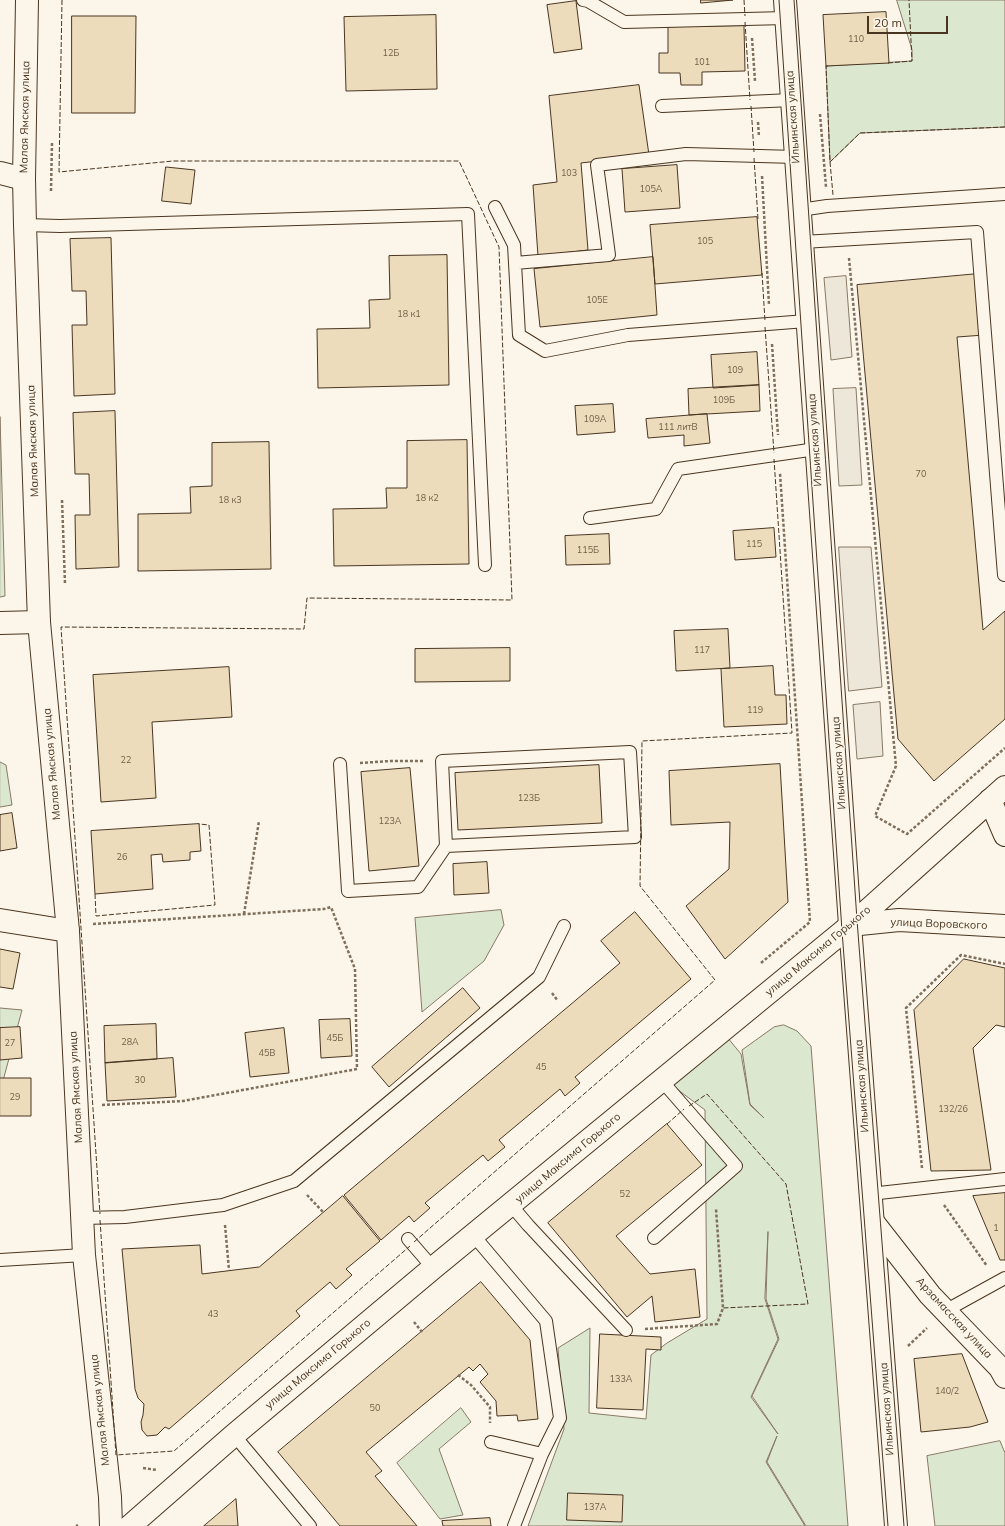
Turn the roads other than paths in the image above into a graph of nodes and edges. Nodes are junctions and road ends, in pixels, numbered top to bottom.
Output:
1 (27, 0) edge
2 (583, 0) edge
3 (786, 9) edge
4 (791, 100) junction
5 (662, 106) dead end
6 (796, 156) junction
7 (0, 173) edge
8 (24, 179) junction
9 (1005, 194) edge
10 (495, 207) dead end
11 (800, 210) junction
12 (25, 225) junction
13 (802, 242) junction
14 (515, 262) junction
15 (806, 321) junction
16 (816, 449) junction
17 (590, 518) dead end
18 (484, 565) dead end
19 (1005, 573) edge
20 (39, 622) junction
21 (0, 623) edge
22 (340, 764) road end
23 (997, 794) edge
24 (1005, 835) edge
25 (446, 846) junction
26 (0, 920) edge
27 (850, 925) junction
28 (564, 926) dead end
29 (1005, 926) edge
30 (78, 927) junction
31 (662, 1081) junction
32 (1005, 1179) edge
33 (870, 1194) junction
34 (511, 1205) junction
35 (82, 1218) junction
36 (873, 1222) junction
37 (474, 1236) junction
38 (654, 1238) dead end
39 (408, 1239) dead end
40 (84, 1255) junction
41 (0, 1260) edge
42 (433, 1268) junction
43 (1002, 1280) edge
44 (945, 1311) junction
45 (626, 1330) road end
46 (1005, 1378) edge
47 (234, 1435) junction
48 (491, 1442) road end
49 (542, 1454) junction
50 (111, 1526) edge
51 (130, 1526) edge
52 (310, 1526) edge
53 (514, 1526) edge
54 (896, 1526) edge

1 - 8 street, Малая Ямская улица
2 - 3 lane
3 - 4 street, Ильинская улица
4 - 5 lane
4 - 6 street, Ильинская улица
6 - 11 street, Ильинская улица
6 - 14 lane
7 - 8 street
8 - 12 street, Малая Ямская улица
9 - 11 lane
10 - 14 lane
11 - 13 street, Ильинская улица
12 - 18 lane
12 - 20 street, Малая Ямская улица
13 - 15 street, Ильинская улица
13 - 19 lane
14 - 15 lane
15 - 16 street, Ильинская улица
16 - 17 lane
16 - 27 street, Ильинская улица
20 - 21 street
20 - 30 street, Малая Ямская улица
22 - 25 lane
23 - 24 street
23 - 27 street, улица Максима Горького
25 - 25 lane
26 - 30 street
27 - 29 street, улица Воровского
27 - 31 street, улица Максима Горького
27 - 33 street, Ильинская улица
28 - 35 lane
30 - 35 street, Малая Ямская улица
31 - 34 street, улица Максима Горького
31 - 38 lane
32 - 33 lane
33 - 36 street, Ильинская улица
34 - 37 street, улица Максима Горького
34 - 45 lane
35 - 40 street, Малая Ямская улица
36 - 44 street, Арзамасская улица
36 - 54 street, Ильинская улица
37 - 42 street, улица Максима Горького
37 - 49 lane
39 - 42 lane
40 - 41 lane
40 - 50 street, Малая Ямская улица
42 - 47 street, улица Максима Горького
43 - 44 lane
44 - 46 street, Арзамасская улица
47 - 51 street, улица Максима Горького
47 - 52 lane
48 - 49 lane
49 - 53 lane

